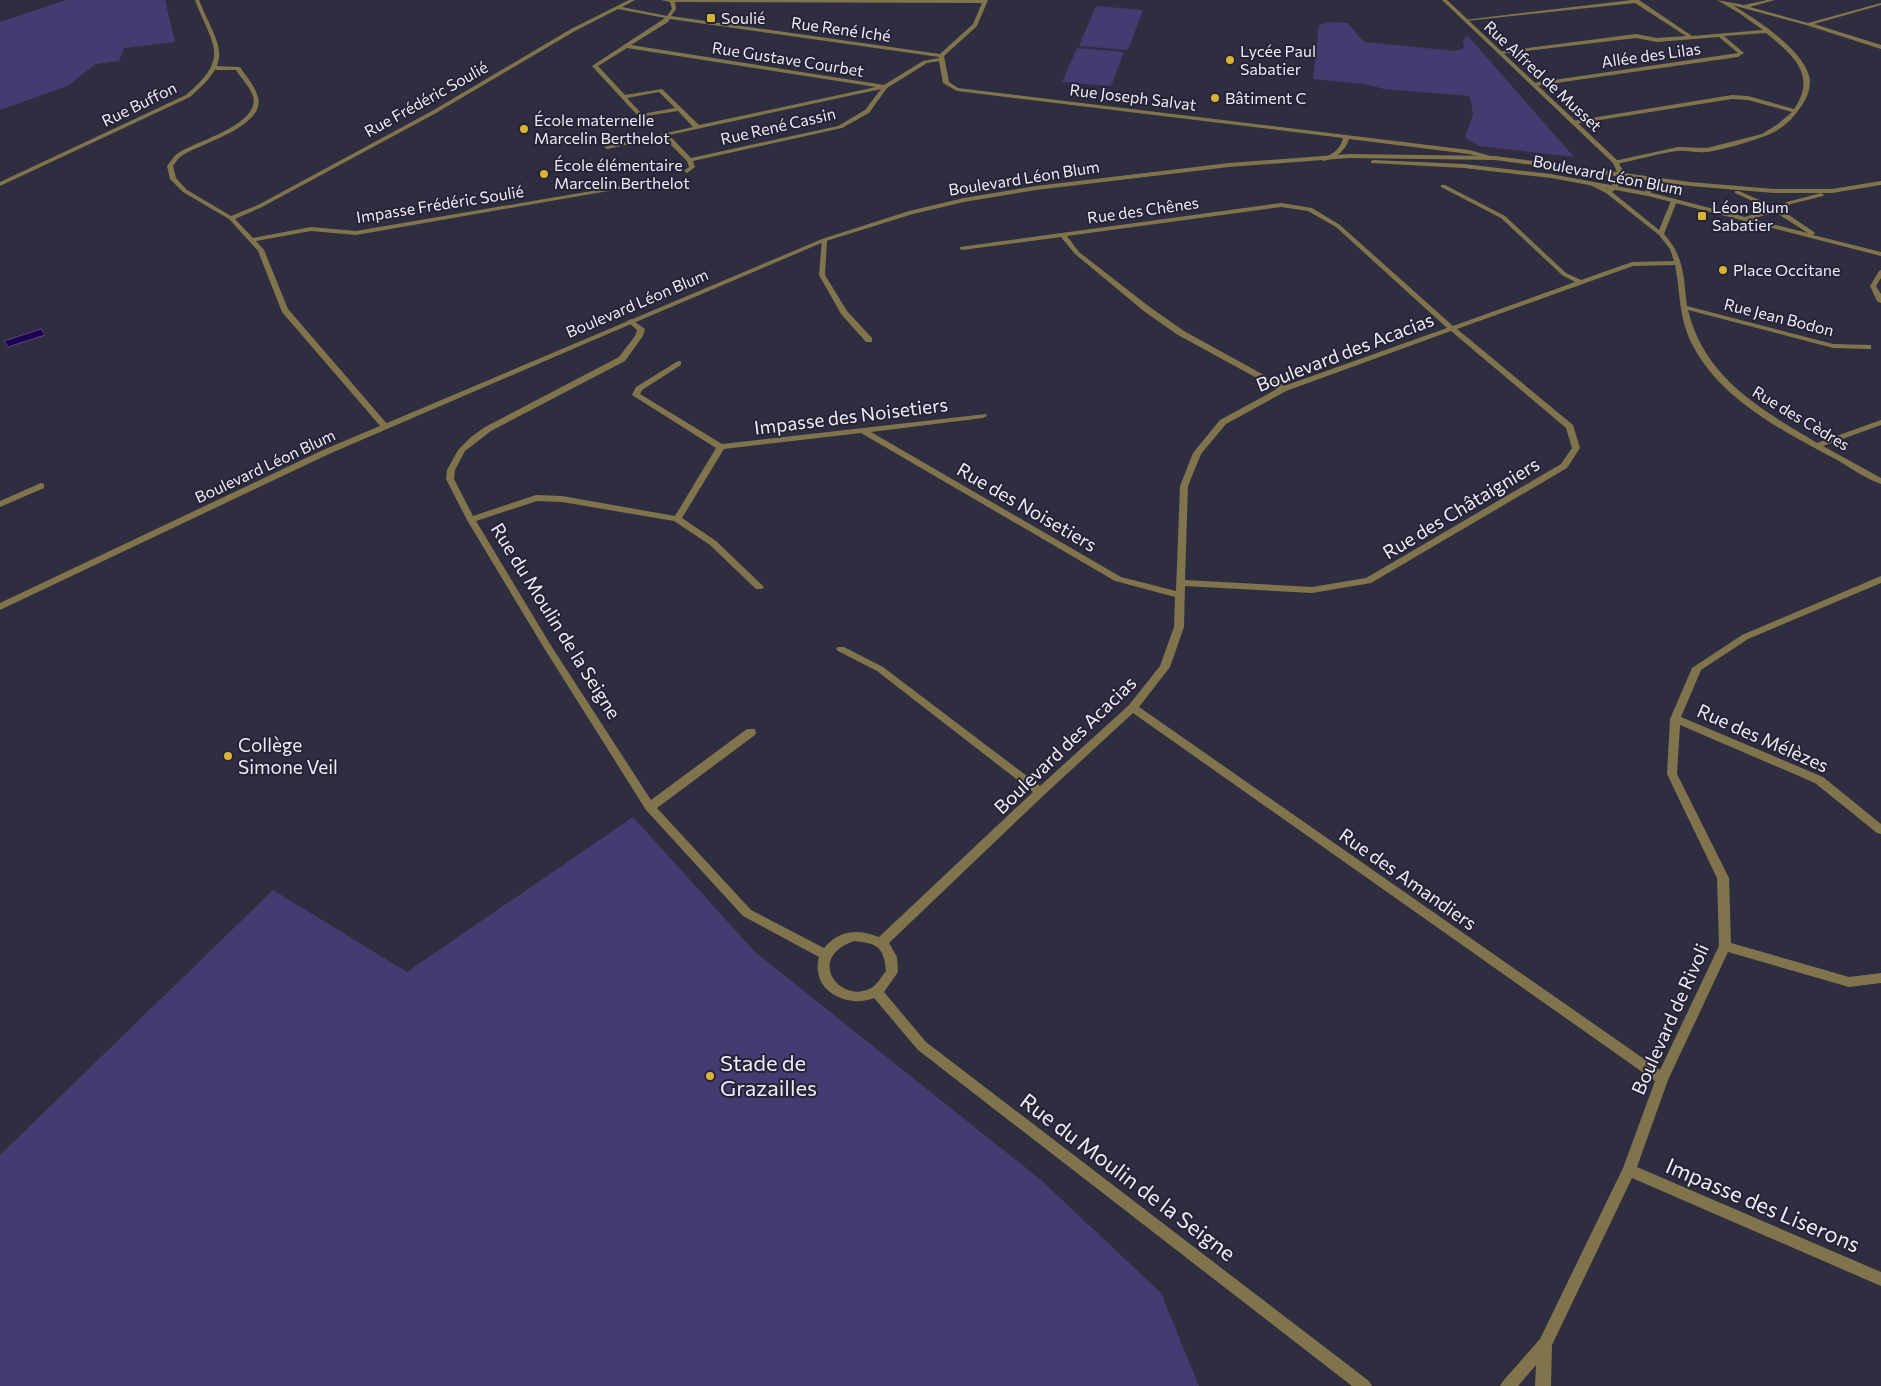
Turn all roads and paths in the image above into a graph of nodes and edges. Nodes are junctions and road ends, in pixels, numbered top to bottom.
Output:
1 (197, 0) edge
2 (633, 0) edge
3 (663, 0) edge
4 (1444, 0) edge
5 (1773, 0) edge
6 (672, 1) edge
7 (986, 1) edge
8 (1636, 1) edge
9 (1722, 1) edge
10 (1881, 4) edge
11 (1745, 6) junction
12 (619, 8) junction
13 (669, 16) junction
14 (1466, 20) junction
15 (1808, 24) junction
16 (1768, 31) junction
17 (1720, 35) junction
18 (1691, 37) junction
19 (625, 46) junction
20 (1881, 47) edge
21 (1500, 52) junction
22 (942, 57) junction
23 (216, 68) junction
24 (1534, 84) junction
25 (885, 87) junction
26 (623, 97) junction
27 (678, 109) junction
28 (1796, 111) junction
29 (1575, 122) junction
30 (698, 128) junction
31 (665, 135) junction
32 (1346, 137) junction
33 (607, 147) dead end
34 (1495, 158) junction
35 (1324, 159) junction
36 (690, 160) junction
37 (1616, 162) junction
38 (687, 172) dead end
39 (1621, 174) junction
40 (1650, 178) junction
41 (1589, 183) joint
42 (0, 184) edge
43 (1881, 184) edge
44 (631, 185) dead end
45 (1443, 186) dead end
46 (1727, 188) junction
47 (1611, 190) junction
48 (1832, 191) junction
49 (1648, 194) junction
50 (1674, 201) junction
51 (1774, 209) junction
52 (231, 218) junction
53 (1743, 220) junction
54 (1661, 234) junction
55 (1063, 235) junction
56 (1817, 236) junction
57 (252, 240) junction
58 (824, 240) junction
59 (962, 248) dead end
60 (1881, 254) edge
61 (1677, 263) junction
62 (1881, 272) edge
63 (1582, 283) junction
64 (1881, 301) edge
65 (1684, 307) junction
66 (631, 321) junction
67 (1452, 329) junction
68 (869, 340) dead end
69 (1868, 347) dead end
70 (678, 364) dead end
71 (1283, 389) junction
72 (984, 416) dead end
73 (1881, 422) edge
74 (384, 425) junction
75 (864, 431) junction
76 (1818, 445) junction
77 (721, 447) junction
78 (1881, 481) edge
79 (41, 486) dead end
80 (0, 504) edge
81 (677, 519) junction
82 (471, 520) junction
83 (1881, 579) edge
84 (1180, 583) junction
85 (758, 587) dead end
86 (1181, 595) junction
87 (0, 607) edge
88 (841, 649) dead end
89 (1134, 708) junction
90 (1675, 719) junction
91 (751, 732) dead end
92 (1040, 792) junction
93 (650, 807) junction
94 (1881, 830) edge
95 (881, 943) junction
96 (1725, 946) junction
97 (826, 954) junction
98 (1881, 978) edge
99 (876, 992) junction
100 (1662, 1080) junction
101 (1629, 1170) junction
102 (1881, 1279) edge
103 (1544, 1344) junction
104 (1364, 1386) edge
105 (1508, 1386) edge
106 (1543, 1386) edge

1 - 23 street
2 - 12 street, Rue Frédéric Soulié
3 - 6 street
4 - 14 street, Rue Alfred de Musset
5 - 11 street
6 - 7 street
6 - 13 street
7 - 22 street
8 - 14 street
8 - 18 street
9 - 11 street
9 - 16 street
10 - 15 street
11 - 15 street
12 - 13 street, Rue René Iché
12 - 52 street, Rue Frédéric Soulié
13 - 19 street
13 - 22 street, Rue René Iché
14 - 21 street, Rue Alfred de Musset
15 - 20 street
16 - 17 street
16 - 28 street
17 - 18 street
17 - 24 street, Allée des Lilas
18 - 21 street
19 - 25 street, Rue Gustave Courbet
19 - 26 street
21 - 24 street, Rue Alfred de Musset
22 - 25 street, Rue Gustave Courbet
22 - 32 street, Rue Joseph Salvat
23 - 42 street, Rue Buffon
23 - 52 street
24 - 29 street, Rue Alfred de Musset
25 - 30 street
25 - 36 street, Rue René Cassin
26 - 27 street
26 - 27 street
27 - 30 street
28 - 29 street
28 - 37 street
29 - 37 street, Rue Alfred de Musset
30 - 31 street
31 - 33 street
31 - 36 street
32 - 34 street, Rue Joseph Salvat
32 - 35 street
34 - 35 street, Boulevard Léon Blum
34 - 39 street, Boulevard Léon Blum
35 - 41 street, Boulevard Léon Blum
35 - 58 street, Boulevard Léon Blum
36 - 38 street
37 - 39 street, Rue Alfred de Musset
39 - 40 street, Boulevard Léon Blum
39 - 47 street
40 - 46 street, Boulevard Léon Blum
40 - 49 street
41 - 47 street, Rue des Cèdres
43 - 48 street
44 - 57 street, Impasse Frédéric Soulié
45 - 63 street
46 - 48 street
46 - 51 street
47 - 49 street, Boulevard Léon Blum
47 - 54 street, Rue des Cèdres
48 - 51 street
49 - 50 street, Boulevard Léon Blum
50 - 53 street, Boulevard Léon Blum
50 - 54 street
51 - 53 street
51 - 56 street
52 - 57 street
53 - 56 street, Boulevard Léon Blum
54 - 61 street, Rue des Cèdres
55 - 59 street
55 - 67 street, Rue des Chênes
55 - 71 street, Rue des Chênes
56 - 60 street, Boulevard Léon Blum
57 - 74 street
58 - 66 street, Boulevard Léon Blum
58 - 68 street
61 - 63 street, Boulevard des Acacias
61 - 65 street, Rue des Cèdres
62 - 64 street
63 - 67 street, Boulevard des Acacias
65 - 69 street, Rue Jean Bodon
65 - 76 street, Rue des Cèdres
66 - 74 street, Boulevard Léon Blum
66 - 82 street, Rue du Moulin de la Seigne
67 - 71 street, Boulevard des Acacias
67 - 84 street, Rue des Châtaigniers
70 - 77 street
71 - 84 street, Boulevard des Acacias
72 - 75 street, Impasse des Noisetiers
73 - 76 street
74 - 87 street, Boulevard Léon Blum
75 - 77 street, Impasse des Noisetiers
75 - 86 street, Rue des Noisetiers
76 - 78 street, Rue des Cèdres
77 - 81 street
79 - 80 street
81 - 82 street
81 - 85 street
82 - 93 street, Rue du Moulin de la Seigne
83 - 90 street, Boulevard de Rivoli
84 - 86 street, Boulevard des Acacias
86 - 89 street, Boulevard des Acacias
88 - 92 street
89 - 92 street, Boulevard des Acacias
89 - 100 street, Rue des Amandiers
90 - 94 street, Rue des Mélèzes
90 - 96 street, Boulevard de Rivoli
91 - 93 street
92 - 95 street, Boulevard des Acacias
93 - 97 street, Rue du Moulin de la Seigne
95 - 97 street
95 - 99 street
96 - 98 street
96 - 100 street, Boulevard de Rivoli
97 - 99 street
99 - 104 street, Rue du Moulin de la Seigne
100 - 101 street, Boulevard de Rivoli
101 - 102 street, Impasse des Liserons
101 - 103 street, Boulevard de Rivoli
103 - 105 street, Boulevard de Rivoli
103 - 106 street, Boulevard de Rivoli

